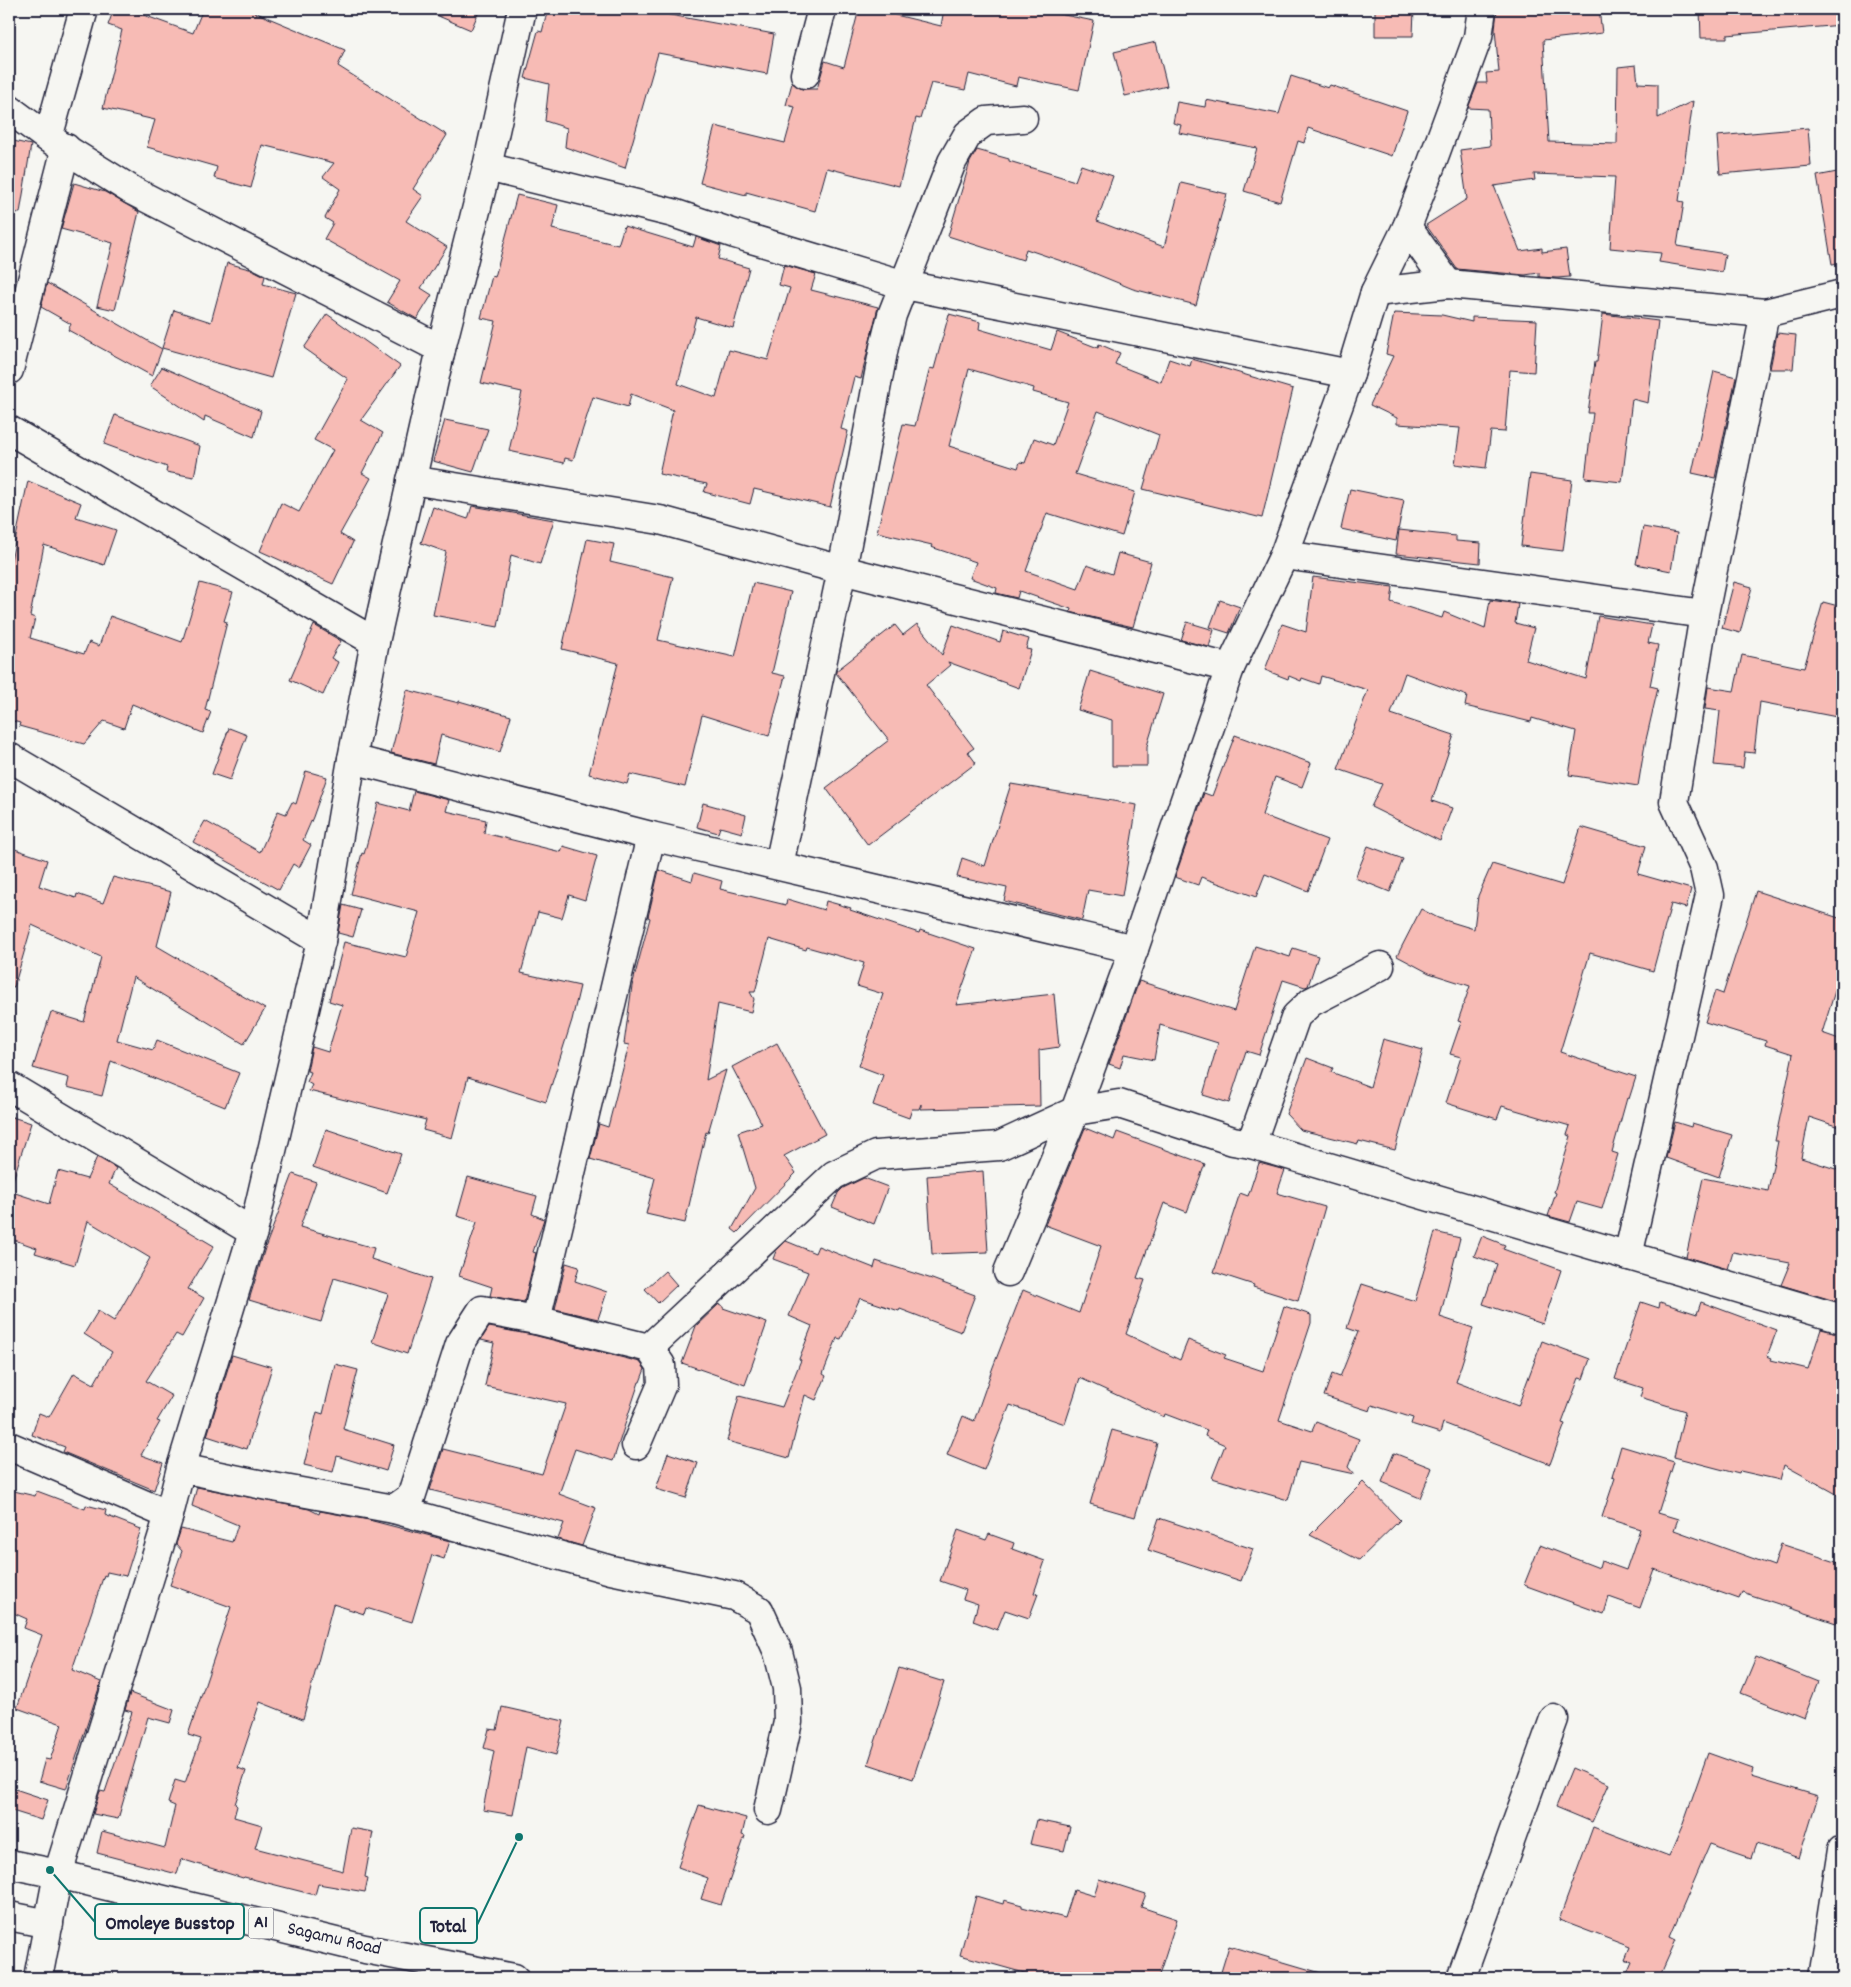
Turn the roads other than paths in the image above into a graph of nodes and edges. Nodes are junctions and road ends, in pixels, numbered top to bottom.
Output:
1 (84, 9) edge
2 (522, 9) edge
3 (822, 9) edge
4 (1482, 9) edge
5 (805, 74) dead end
6 (9, 109) edge
7 (1023, 118) dead end
8 (57, 143) junction
9 (487, 167) junction
10 (1407, 228) junction
11 (1448, 284) junction
12 (905, 285) junction
13 (1375, 292) junction
14 (1842, 294) edge
15 (1765, 313) junction
16 (441, 349) junction
17 (9, 370) edge
18 (1350, 374) junction
19 (9, 430) edge
20 (411, 480) junction
21 (1284, 555) junction
22 (842, 570) junction
23 (1704, 614) junction
24 (376, 642) junction
25 (1230, 668) junction
26 (9, 757) edge
27 (352, 759) junction
28 (651, 836) junction
29 (779, 865) junction
30 (321, 941) junction
31 (1134, 949) junction
32 (1380, 966) dead end
33 (9, 1086) edge
34 (1074, 1111) junction
35 (1251, 1144) junction
36 (253, 1232) junction
37 (1628, 1256) junction
38 (1008, 1272) dead end
39 (1842, 1319) edge
40 (536, 1320) junction
41 (649, 1348) junction
42 (636, 1445) dead end
43 (9, 1446) edge
44 (181, 1468) junction
45 (394, 1509) junction
46 (169, 1515) junction
47 (1554, 1719) dead end
48 (768, 1810) dead end
49 (1842, 1850) edge
50 (9, 1864) edge
51 (58, 1874) junction
52 (9, 1916) edge
53 (49, 1924) junction
54 (444, 1971) edge
55 (38, 1978) edge
56 (514, 1978) edge
57 (1461, 1978) edge
58 (1822, 1978) edge

1 - 8 main road
2 - 9 main road
3 - 5 main road
4 - 10 main road
6 - 8 main road
7 - 12 main road
8 - 16 main road
8 - 17 main road
9 - 12 main road
9 - 16 main road
10 - 11 main road
10 - 13 main road
11 - 13 main road
11 - 15 main road
12 - 18 main road
12 - 22 main road
13 - 18 main road
14 - 15 main road
15 - 23 main road
16 - 20 main road
18 - 21 main road
19 - 24 main road
20 - 22 main road
20 - 24 main road
21 - 23 main road
21 - 25 main road
22 - 25 main road
22 - 29 main road
23 - 37 main road
24 - 27 main road
25 - 31 main road
26 - 30 main road
27 - 28 main road
27 - 30 main road
28 - 29 main road
28 - 40 main road
29 - 31 main road
30 - 36 main road
31 - 34 main road
32 - 35 main road
33 - 36 main road
34 - 35 main road
34 - 38 main road
34 - 41 main road
35 - 37 main road
36 - 44 main road
37 - 39 main road
40 - 41 main road
40 - 45 main road
41 - 42 main road
43 - 46 main road
44 - 45 main road
44 - 46 main road
45 - 48 main road
46 - 51 main road
47 - 57 main road
49 - 58 main road
50 - 51 main road, Sagamu Road / A1
51 - 53 main road
51 - 54 main road, Sagamu Road / A1
52 - 53 main road
53 - 55 main road
54 - 56 main road, Sagamu Road / A1

